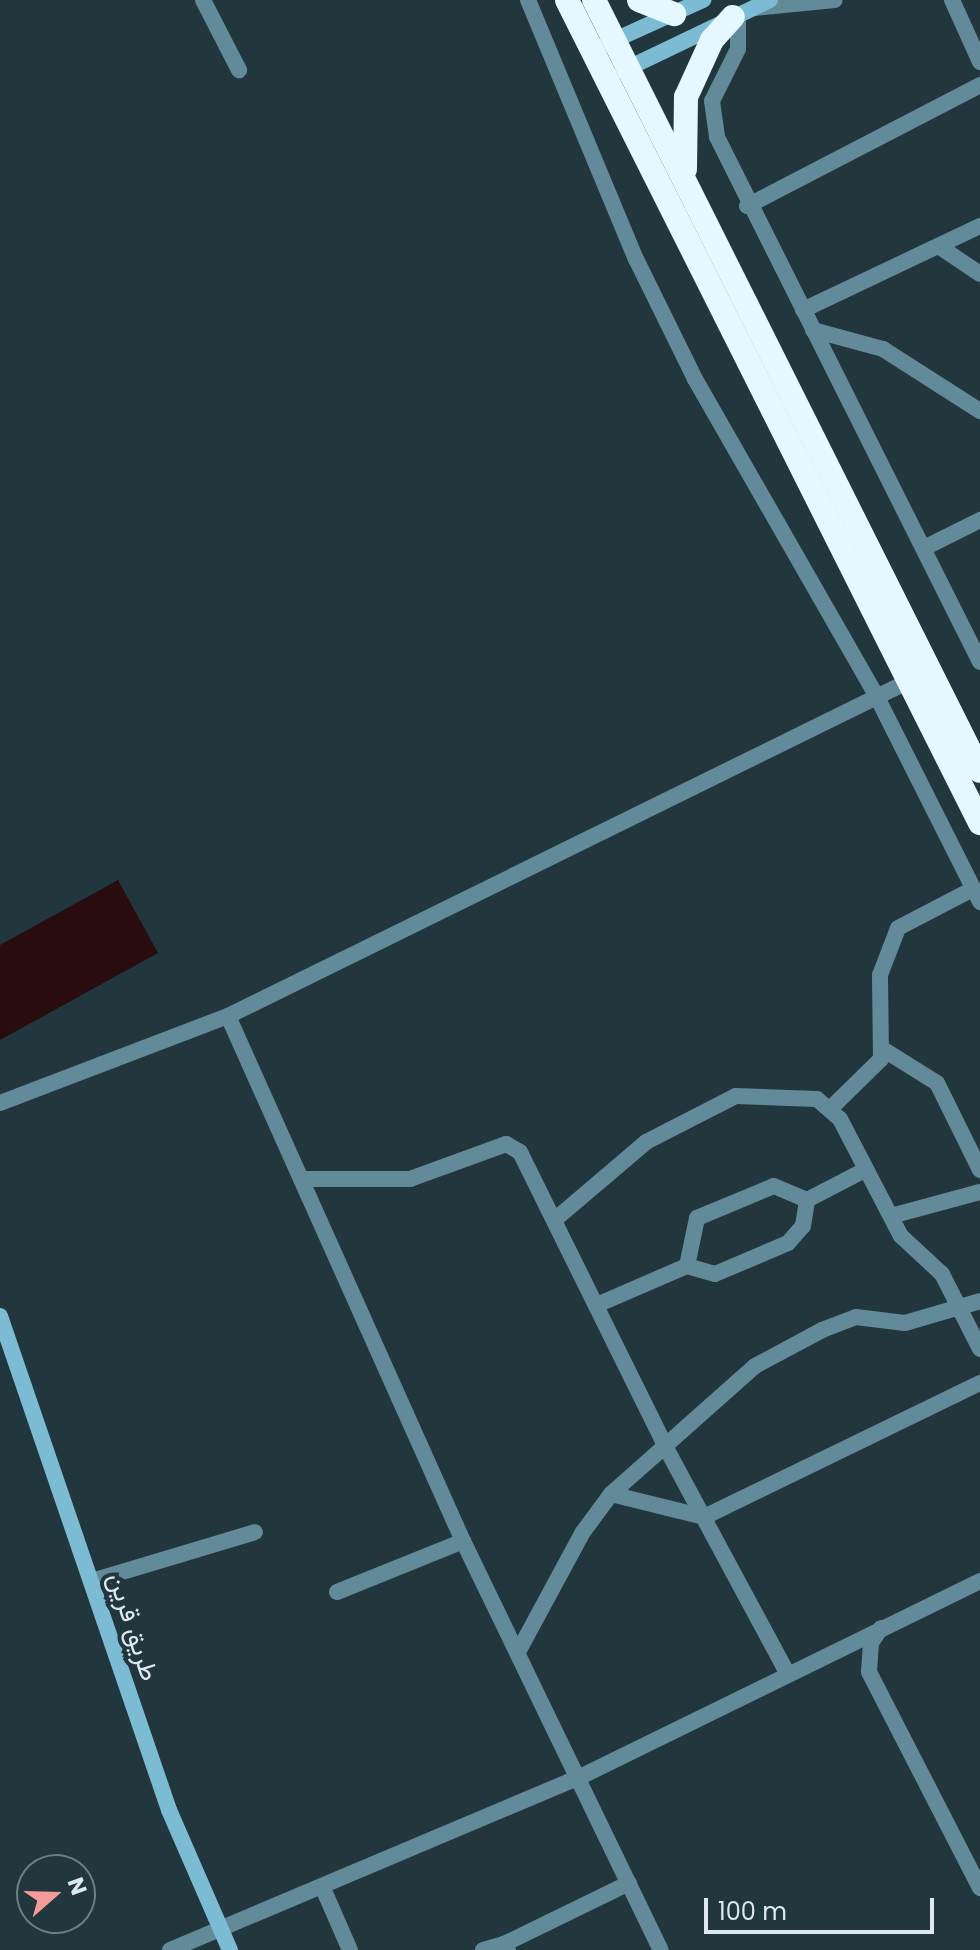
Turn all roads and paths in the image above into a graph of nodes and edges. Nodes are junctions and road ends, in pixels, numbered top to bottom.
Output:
1 (203, 0) edge
2 (528, 0) edge
3 (567, 0) edge
4 (594, 0) edge
5 (639, 0) edge
6 (770, 0) edge
7 (835, 0) edge
8 (952, 0) edge
9 (682, 5) edge
10 (742, 13) junction
11 (603, 45) junction
12 (980, 62) edge
13 (239, 70) dead end
14 (617, 73) junction
15 (980, 85) edge
16 (690, 191) junction
17 (747, 206) junction
18 (980, 226) edge
19 (940, 247) junction
20 (980, 274) edge
21 (803, 310) junction
22 (813, 330) junction
23 (980, 411) edge
24 (980, 520) edge
25 (924, 548) junction
26 (974, 638) edge
27 (980, 662) edge
28 (909, 681) junction
29 (876, 695) junction
30 (980, 771) edge
31 (980, 823) edge
32 (977, 895) edge
33 (228, 1016) junction
34 (881, 1048) junction
35 (0, 1103) edge
36 (831, 1108) junction
37 (980, 1170) edge
38 (863, 1171) junction
39 (301, 1179) junction
40 (980, 1192) edge
41 (807, 1200) junction
42 (891, 1216) junction
43 (558, 1217) junction
44 (687, 1266) junction
45 (980, 1301) edge
46 (599, 1304) junction
47 (962, 1305) junction
48 (0, 1316) edge
49 (980, 1349) edge
50 (980, 1383) edge
51 (665, 1446) junction
52 (611, 1494) junction
53 (704, 1517) junction
54 (255, 1532) dead end
55 (463, 1541) junction
56 (92, 1581) junction
57 (980, 1581) edge
58 (337, 1592) dead end
59 (889, 1623) junction
60 (518, 1652) junction
61 (787, 1673) junction
62 (578, 1778) junction
63 (629, 1883) junction
64 (322, 1886) junction
65 (980, 1888) edge
66 (220, 1929) junction
67 (506, 1947) edge
68 (170, 1950) edge
69 (230, 1950) edge
70 (350, 1950) edge
71 (483, 1950) edge
72 (661, 1950) edge

1 - 13 street
2 - 29 street
3 - 11 highway
4 - 11 highway
5 - 9 highway
6 - 10 main road
7 - 10 street
8 - 12 street
9 - 11 main road
10 - 14 main road
10 - 16 highway
10 - 17 street
11 - 14 highway
14 - 16 highway
14 - 28 highway
15 - 17 street
16 - 30 highway
17 - 21 street
18 - 19 street
19 - 20 street
19 - 21 street
21 - 22 street
22 - 23 street
22 - 25 street
24 - 25 street
25 - 26 street
26 - 27 street
28 - 29 street
28 - 31 highway
29 - 32 street
29 - 33 street
32 - 34 street
33 - 35 street
33 - 39 street
34 - 36 street
34 - 37 street
36 - 38 street
36 - 43 street
38 - 41 street
38 - 42 street
39 - 43 street
39 - 55 street
40 - 42 street
41 - 44 street
41 - 44 street
42 - 47 street
43 - 46 street
44 - 46 street
45 - 47 street
46 - 51 street
47 - 49 street
47 - 51 street
48 - 56 main road, طريق قرين
50 - 53 street
51 - 52 street
51 - 53 street
52 - 53 street
52 - 60 street
53 - 61 street
54 - 56 street
55 - 58 street
55 - 60 street
56 - 66 main road, طريق قرين
57 - 59 street
59 - 61 street
59 - 65 street
60 - 62 street
61 - 62 street
62 - 63 street
62 - 64 street
63 - 67 street
63 - 72 street
64 - 66 street
64 - 70 street
66 - 68 street
66 - 69 main road, طريق قرين
67 - 71 street

